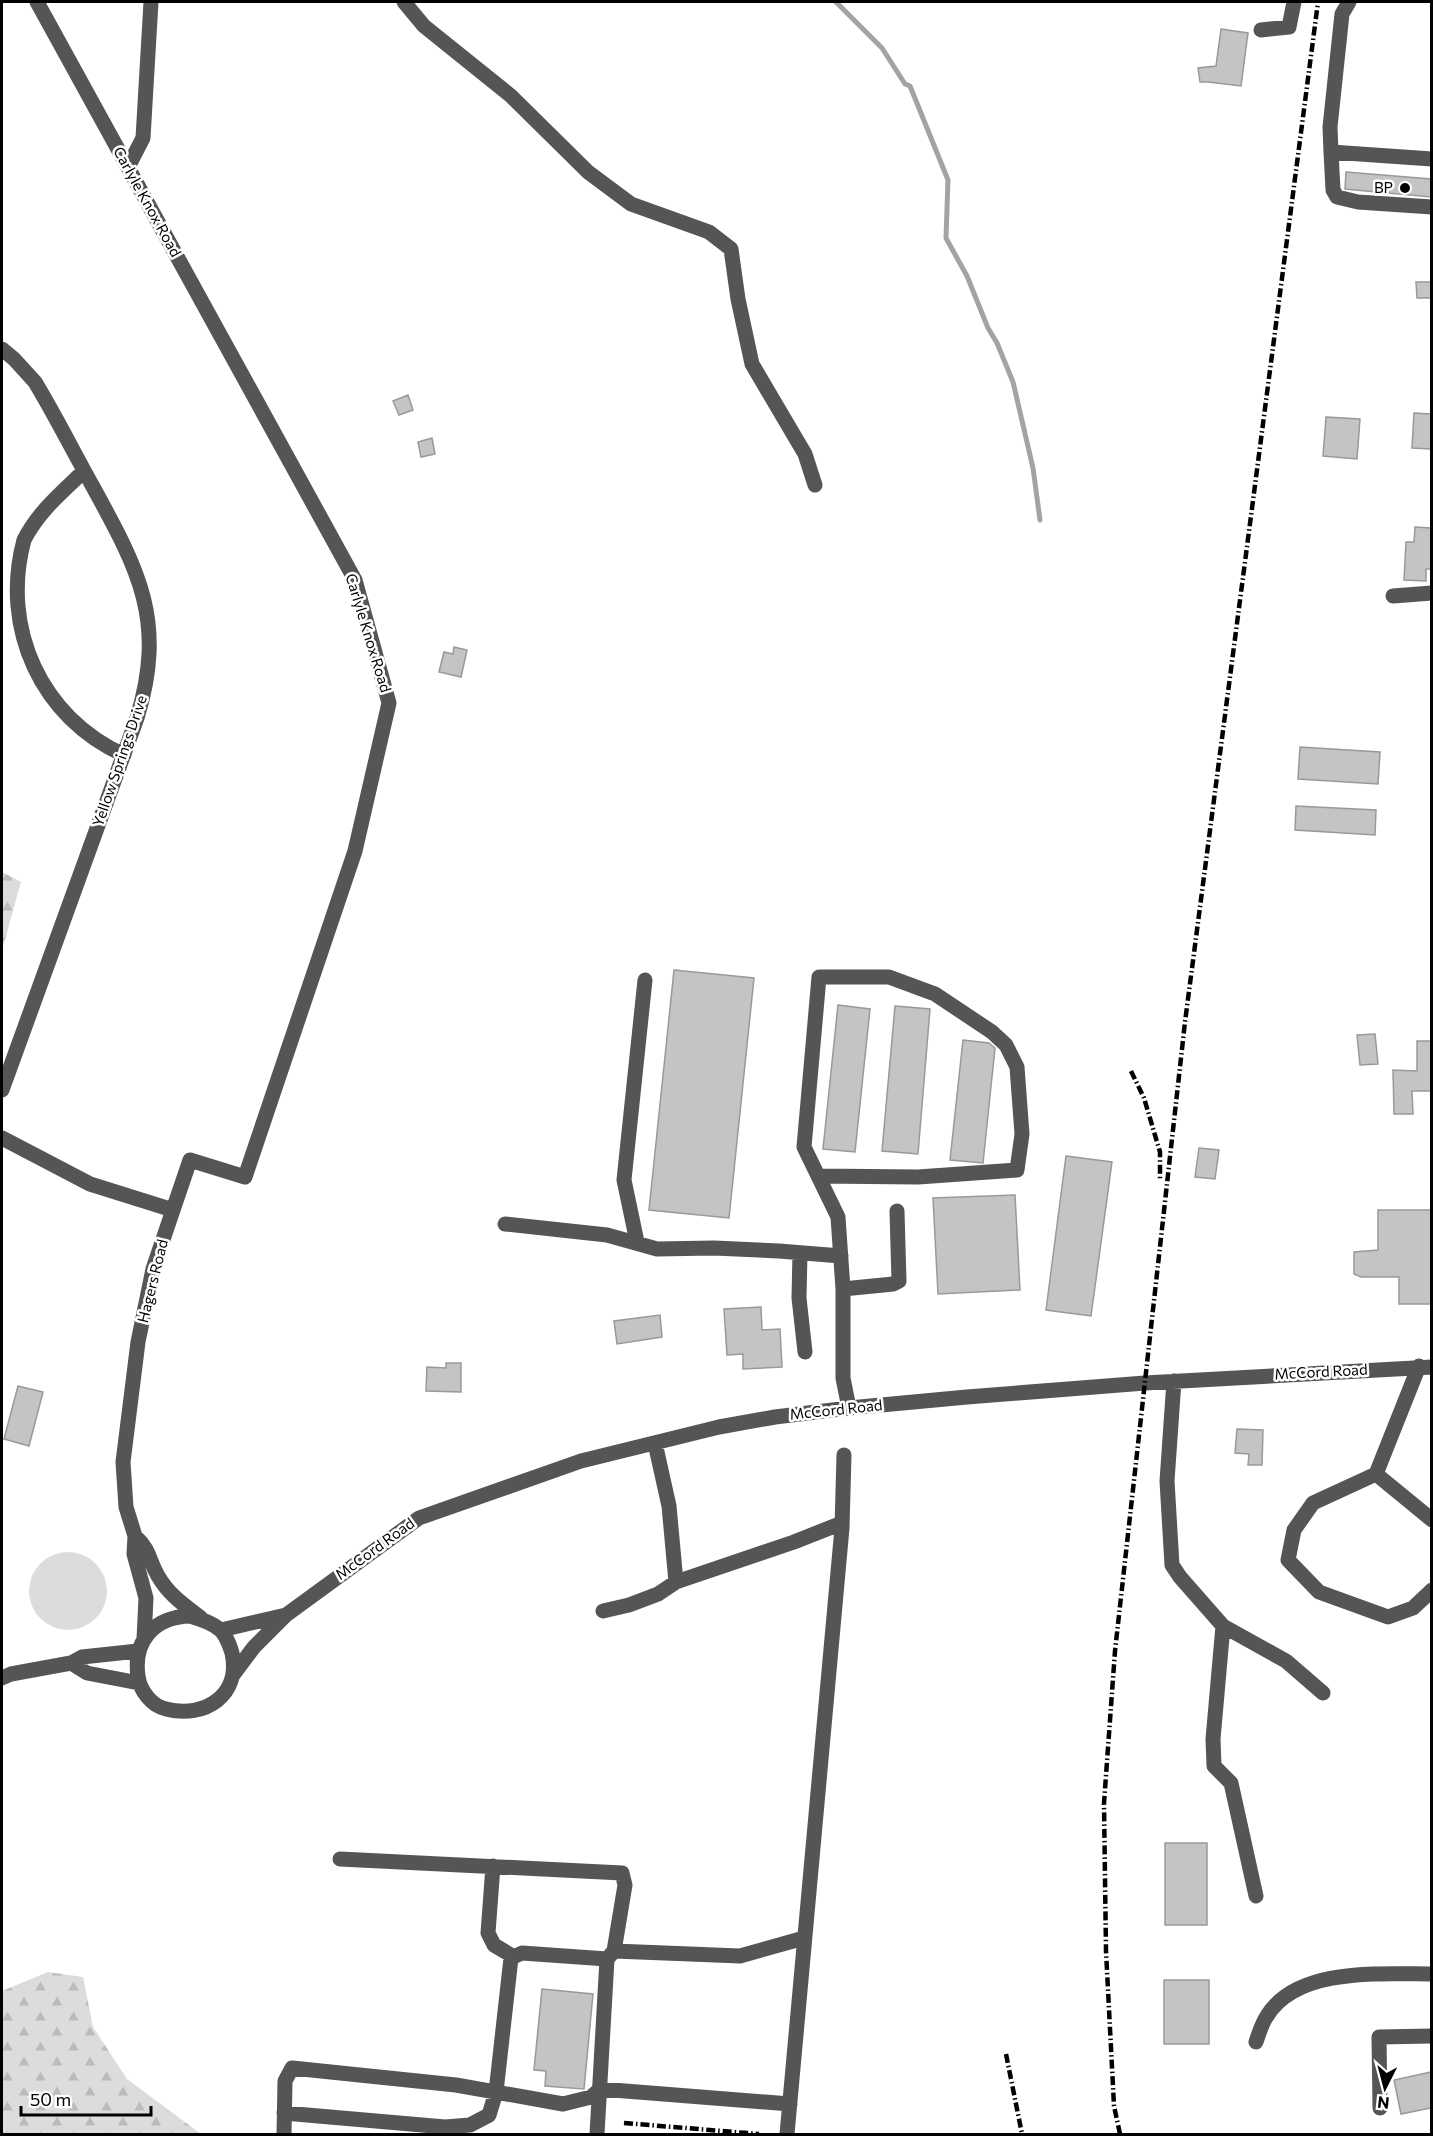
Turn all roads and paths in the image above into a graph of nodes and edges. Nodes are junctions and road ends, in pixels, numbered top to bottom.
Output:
1 (37, 2) edge
2 (151, 2) edge
3 (404, 2) edge
4 (1294, 2) edge
5 (1349, 2) edge
6 (1261, 30) dead end
7 (1331, 152) junction
8 (1431, 159) edge
9 (128, 167) junction
10 (1431, 207) edge
11 (2, 349) edge
12 (84, 471) junction
13 (816, 485) dead end
14 (1431, 593) edge
15 (1393, 596) dead end
16 (124, 755) junction
17 (645, 980) dead end
18 (2, 1090) edge
19 (2, 1138) edge
20 (819, 1176) junction
21 (173, 1210) junction
22 (897, 1211) dead end
23 (506, 1224) dead end
24 (638, 1242) junction
25 (800, 1253) junction
26 (841, 1256) junction
27 (843, 1289) junction
28 (805, 1352) dead end
29 (1425, 1366) edge
30 (1174, 1381) junction
31 (849, 1408) junction
32 (655, 1443) junction
33 (844, 1455) dead end
34 (1376, 1474) junction
35 (1431, 1520) edge
36 (842, 1523) junction
37 (135, 1536) junction
38 (676, 1582) junction
39 (1431, 1590) edge
40 (603, 1611) dead end
41 (286, 1615) junction
42 (203, 1619) junction
43 (1223, 1626) junction
44 (221, 1630) junction
45 (141, 1645) junction
46 (71, 1663) junction
47 (232, 1675) junction
48 (2, 1678) edge
49 (139, 1683) junction
50 (1323, 1693) dead end
51 (340, 1859) dead end
52 (493, 1866) junction
53 (1257, 1896) dead end
54 (804, 1938) junction
55 (611, 1955) junction
56 (514, 1957) junction
57 (1431, 1974) edge
58 (1431, 2036) edge
59 (1256, 2042) dead end
60 (600, 2089) junction
61 (496, 2092) junction
62 (790, 2104) junction
63 (1380, 2108) dead end
64 (284, 2114) junction
65 (284, 2134) edge
66 (597, 2134) edge
67 (787, 2134) edge

1 - 9 street, Carlyle Knox Road
2 - 9 street
3 - 13 street
4 - 6 street
5 - 7 street
7 - 8 street
7 - 10 street
9 - 21 street, Carlyle Knox Road
11 - 12 street, Yellow Springs Drive
12 - 16 street, Yellow Springs Drive
12 - 16 street
14 - 15 street
16 - 18 street, Yellow Springs Drive
17 - 24 street
19 - 21 street
20 - 20 street
20 - 26 street
21 - 37 street, Hagers Road
22 - 27 street
23 - 24 street
24 - 25 street
25 - 26 street
25 - 28 street
26 - 27 street
27 - 31 street
29 - 30 street, McCord Road
29 - 34 street
30 - 31 street, McCord Road
30 - 43 street
31 - 32 street, McCord Road
32 - 38 street
32 - 41 street, McCord Road
33 - 36 street
34 - 35 street
34 - 39 street
36 - 38 street
36 - 54 street
37 - 42 street, Hagers Road
37 - 45 street, Hagers Road
38 - 40 street
41 - 44 street, McCord Road
41 - 47 street, McCord Road
42 - 44 street
42 - 45 street
43 - 50 street
43 - 53 street
44 - 47 street
45 - 46 street
45 - 49 street
46 - 48 street
46 - 49 street
47 - 49 street, McCord Road
51 - 52 street
52 - 55 street
52 - 56 street
54 - 55 street
54 - 62 street
55 - 56 street
55 - 60 street
56 - 61 street
57 - 59 street
58 - 63 street
60 - 61 street
60 - 62 street
60 - 66 street
61 - 64 street
61 - 64 street
62 - 67 street
64 - 65 street

